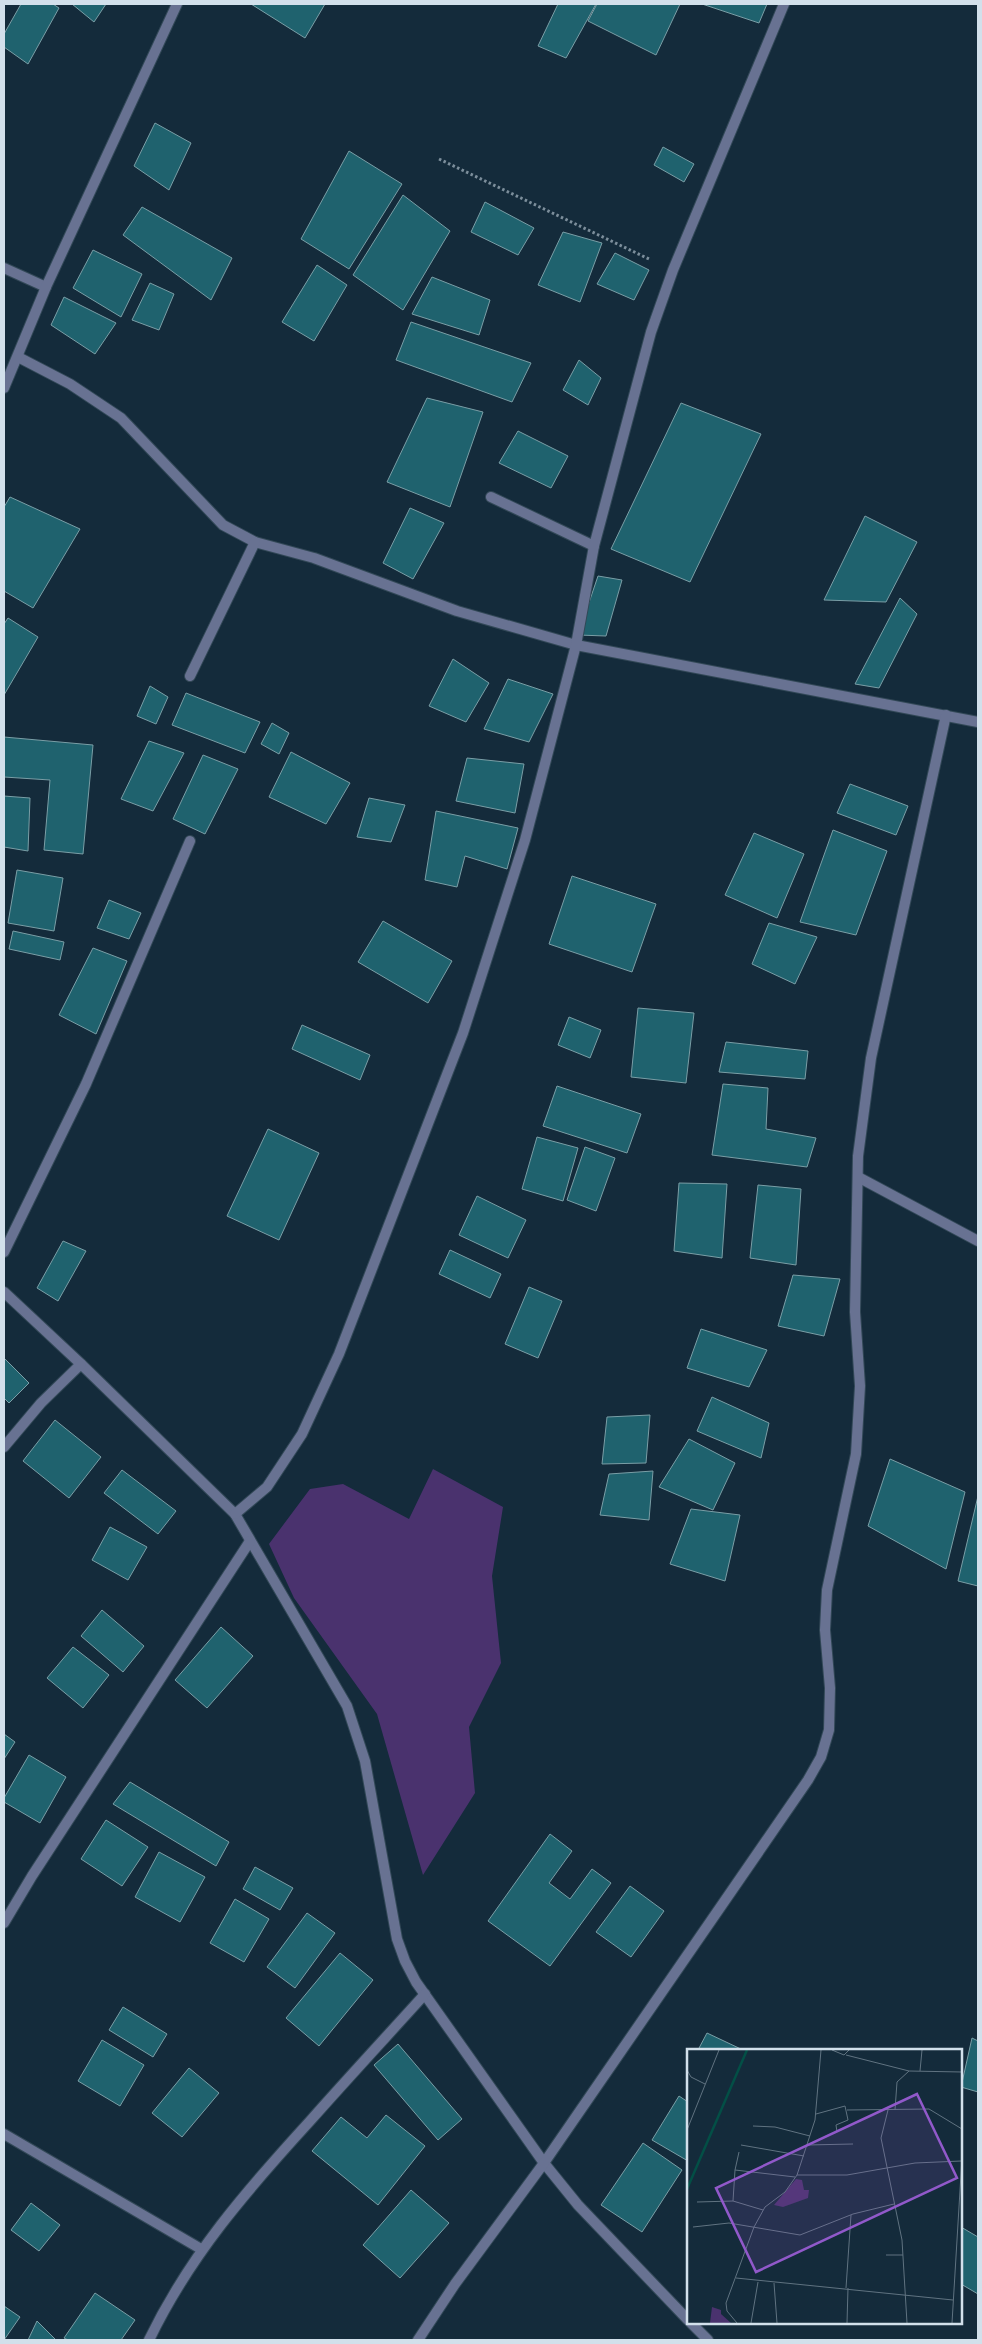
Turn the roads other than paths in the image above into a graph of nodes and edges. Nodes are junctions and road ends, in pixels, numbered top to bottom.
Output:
1 (177, 4) edge
2 (784, 4) edge
3 (4, 268) edge
4 (46, 287) junction
5 (18, 357) junction
6 (4, 388) edge
7 (491, 498) dead end
8 (256, 542) junction
9 (594, 546) junction
10 (576, 645) junction
11 (190, 676) dead end
12 (946, 715) junction
13 (978, 722) edge
14 (190, 841) dead end
15 (858, 1177) junction
16 (978, 1241) edge
17 (4, 1252) edge
18 (4, 1292) edge
19 (81, 1364) junction
20 (4, 1447) edge
21 (235, 1514) junction
22 (250, 1541) junction
23 (4, 1923) edge
24 (425, 1994) junction
25 (4, 2134) edge
26 (544, 2163) junction
27 (202, 2249) junction
28 (687, 2319) edge
29 (692, 2324) edge
30 (149, 2340) edge
31 (418, 2340) edge
32 (708, 2340) edge

1 - 4 street
2 - 9 street
3 - 4 street
4 - 5 street
5 - 6 street
5 - 8 street
7 - 9 street
8 - 10 street
8 - 11 street
9 - 10 street
10 - 12 street
10 - 21 street
12 - 13 street
12 - 15 street
14 - 17 street
15 - 16 street
15 - 26 street
18 - 19 street
19 - 20 street
19 - 21 street
21 - 22 street
22 - 23 street
22 - 24 street
24 - 26 street
24 - 27 street
25 - 27 street
26 - 28 street
26 - 31 street
27 - 30 street
29 - 32 street

